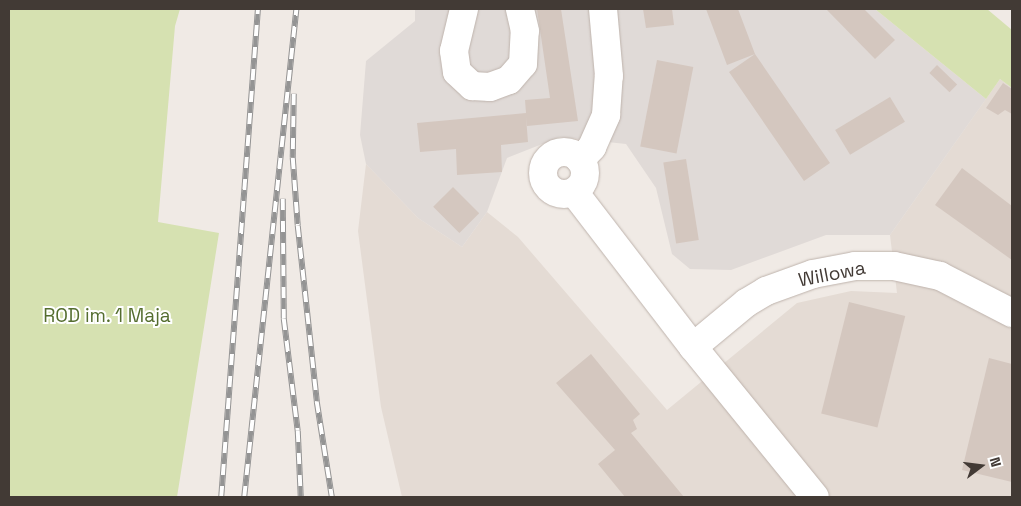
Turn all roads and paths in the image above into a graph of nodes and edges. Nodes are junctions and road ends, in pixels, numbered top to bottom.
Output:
1 (464, 9) edge
2 (520, 9) edge
3 (603, 9) edge
4 (580, 160) junction
5 (574, 192) junction
6 (1012, 313) edge
7 (693, 347) junction
8 (815, 497) edge

1 - 2 street
3 - 4 street
4 - 5 street
4 - 5 street
5 - 7 street
6 - 7 street, Willowa
7 - 8 street

